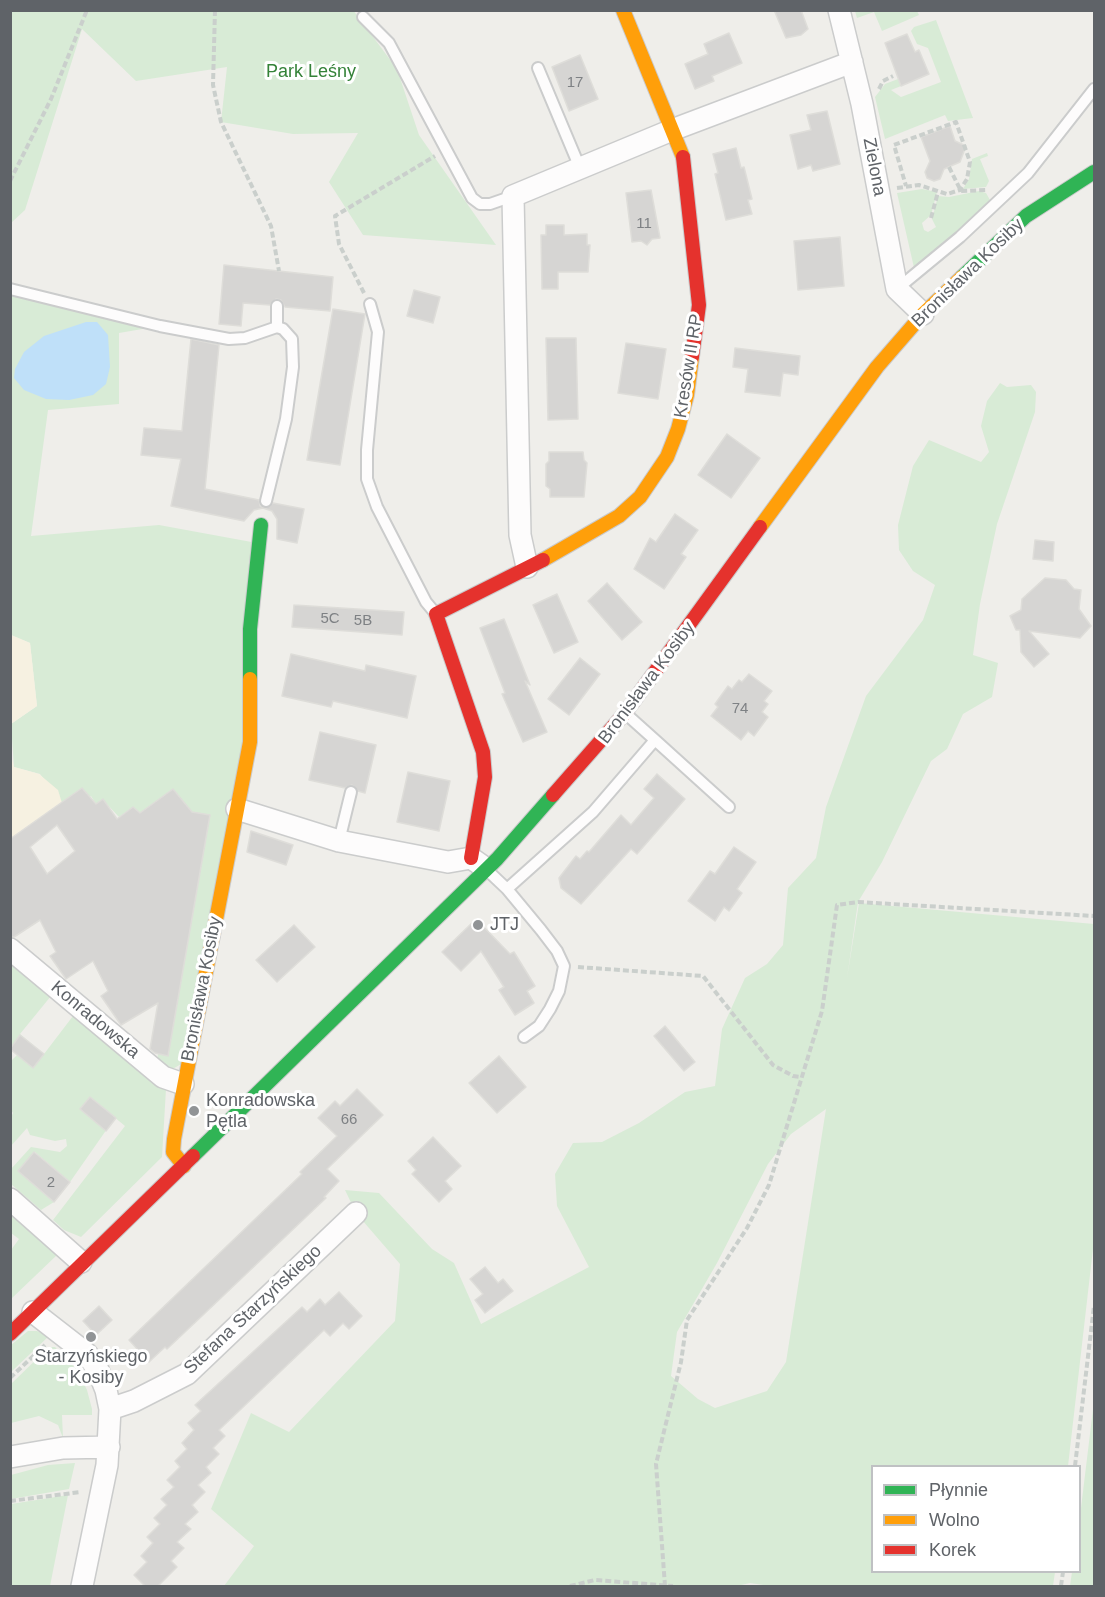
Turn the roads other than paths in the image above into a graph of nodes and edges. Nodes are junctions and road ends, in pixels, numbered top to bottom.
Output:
1 (623, 10) edge
2 (838, 10) edge
3 (363, 17) dead end
4 (852, 62) junction
5 (538, 68) dead end
6 (1094, 91) edge
7 (672, 129) junction
8 (580, 168) junction
9 (1091, 178) edge
10 (513, 196) junction
11 (10, 289) edge
12 (897, 289) junction
13 (370, 304) road end
14 (277, 306) dead end
15 (923, 314) junction
16 (277, 327) junction
17 (266, 501) dead end
18 (261, 525) dead end
19 (527, 567) junction
20 (436, 614) junction
21 (625, 713) junction
22 (654, 740) junction
23 (351, 792) dead end
24 (729, 807) dead end
25 (237, 809) junction
26 (339, 841) junction
27 (478, 863) junction
28 (507, 889) junction
29 (10, 949) edge
30 (525, 1037) dead end
31 (183, 1084) junction
32 (184, 1166) junction
33 (10, 1199) edge
34 (356, 1213) dead end
35 (81, 1262) junction
36 (33, 1312) junction
37 (10, 1334) edge
38 (110, 1409) junction
39 (109, 1447) junction
40 (10, 1457) edge
41 (82, 1587) edge

1 - 7 street, Kresów II RP
2 - 4 street, Zielona
3 - 10 lane
4 - 7 street
4 - 12 street, Zielona
5 - 8 lane
6 - 12 lane
7 - 8 street
7 - 19 street, Kresów II RP
8 - 10 street
9 - 15 street, Bronisława Kosiby
10 - 19 street
11 - 16 lane
12 - 15 street
13 - 20 lane
14 - 16 lane
15 - 21 street, Bronisława Kosiby
16 - 17 lane
18 - 25 street, Bronisława Kosiby
19 - 20 street, Kresów II RP
20 - 27 street
21 - 22 lane
21 - 27 street, Bronisława Kosiby
22 - 24 lane
22 - 28 lane
23 - 26 lane
25 - 26 street
25 - 31 street, Bronisława Kosiby
26 - 27 street
27 - 28 lane
27 - 32 street, Bronisława Kosiby
28 - 30 lane
29 - 31 street, Konradowska
31 - 32 street, Bronisława Kosiby
32 - 35 street, Bronisława Kosiby
33 - 35 street
34 - 38 street, Stefana Starzyńskiego
35 - 36 street, Bronisława Kosiby
36 - 37 street, Bronisława Kosiby
36 - 38 street
38 - 39 street
39 - 40 street
39 - 41 street

